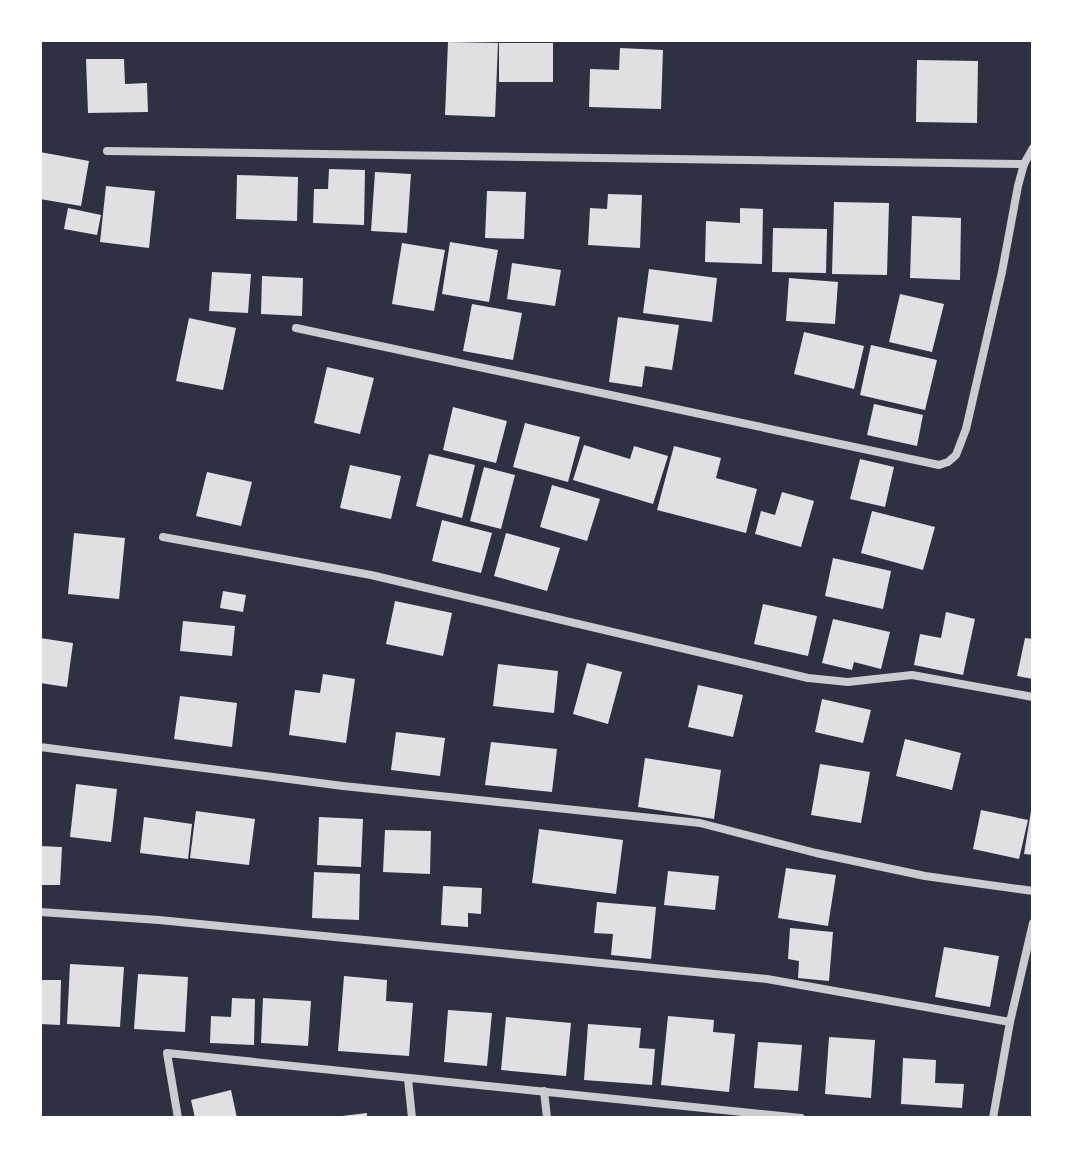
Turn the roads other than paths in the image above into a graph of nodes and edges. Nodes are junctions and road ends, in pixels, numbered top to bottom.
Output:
1 (1033, 148) edge
2 (107, 151) dead end
3 (1024, 164) junction
4 (296, 328) dead end
5 (163, 537) dead end
6 (1033, 697) edge
7 (40, 747) edge
8 (1033, 891) edge
9 (40, 912) edge
10 (1033, 923) edge
11 (1010, 1022) junction
12 (408, 1079) junction
13 (544, 1091) junction
14 (754, 1116) edge
15 (178, 1118) edge
16 (412, 1118) edge
17 (547, 1118) edge
18 (801, 1118) edge
19 (993, 1118) edge

1 - 3 street
2 - 3 street
3 - 4 street
5 - 6 street
7 - 8 street
9 - 11 street
10 - 11 street
11 - 19 street
12 - 13 street
12 - 15 street
12 - 16 street
13 - 14 street
13 - 17 street
14 - 18 street

